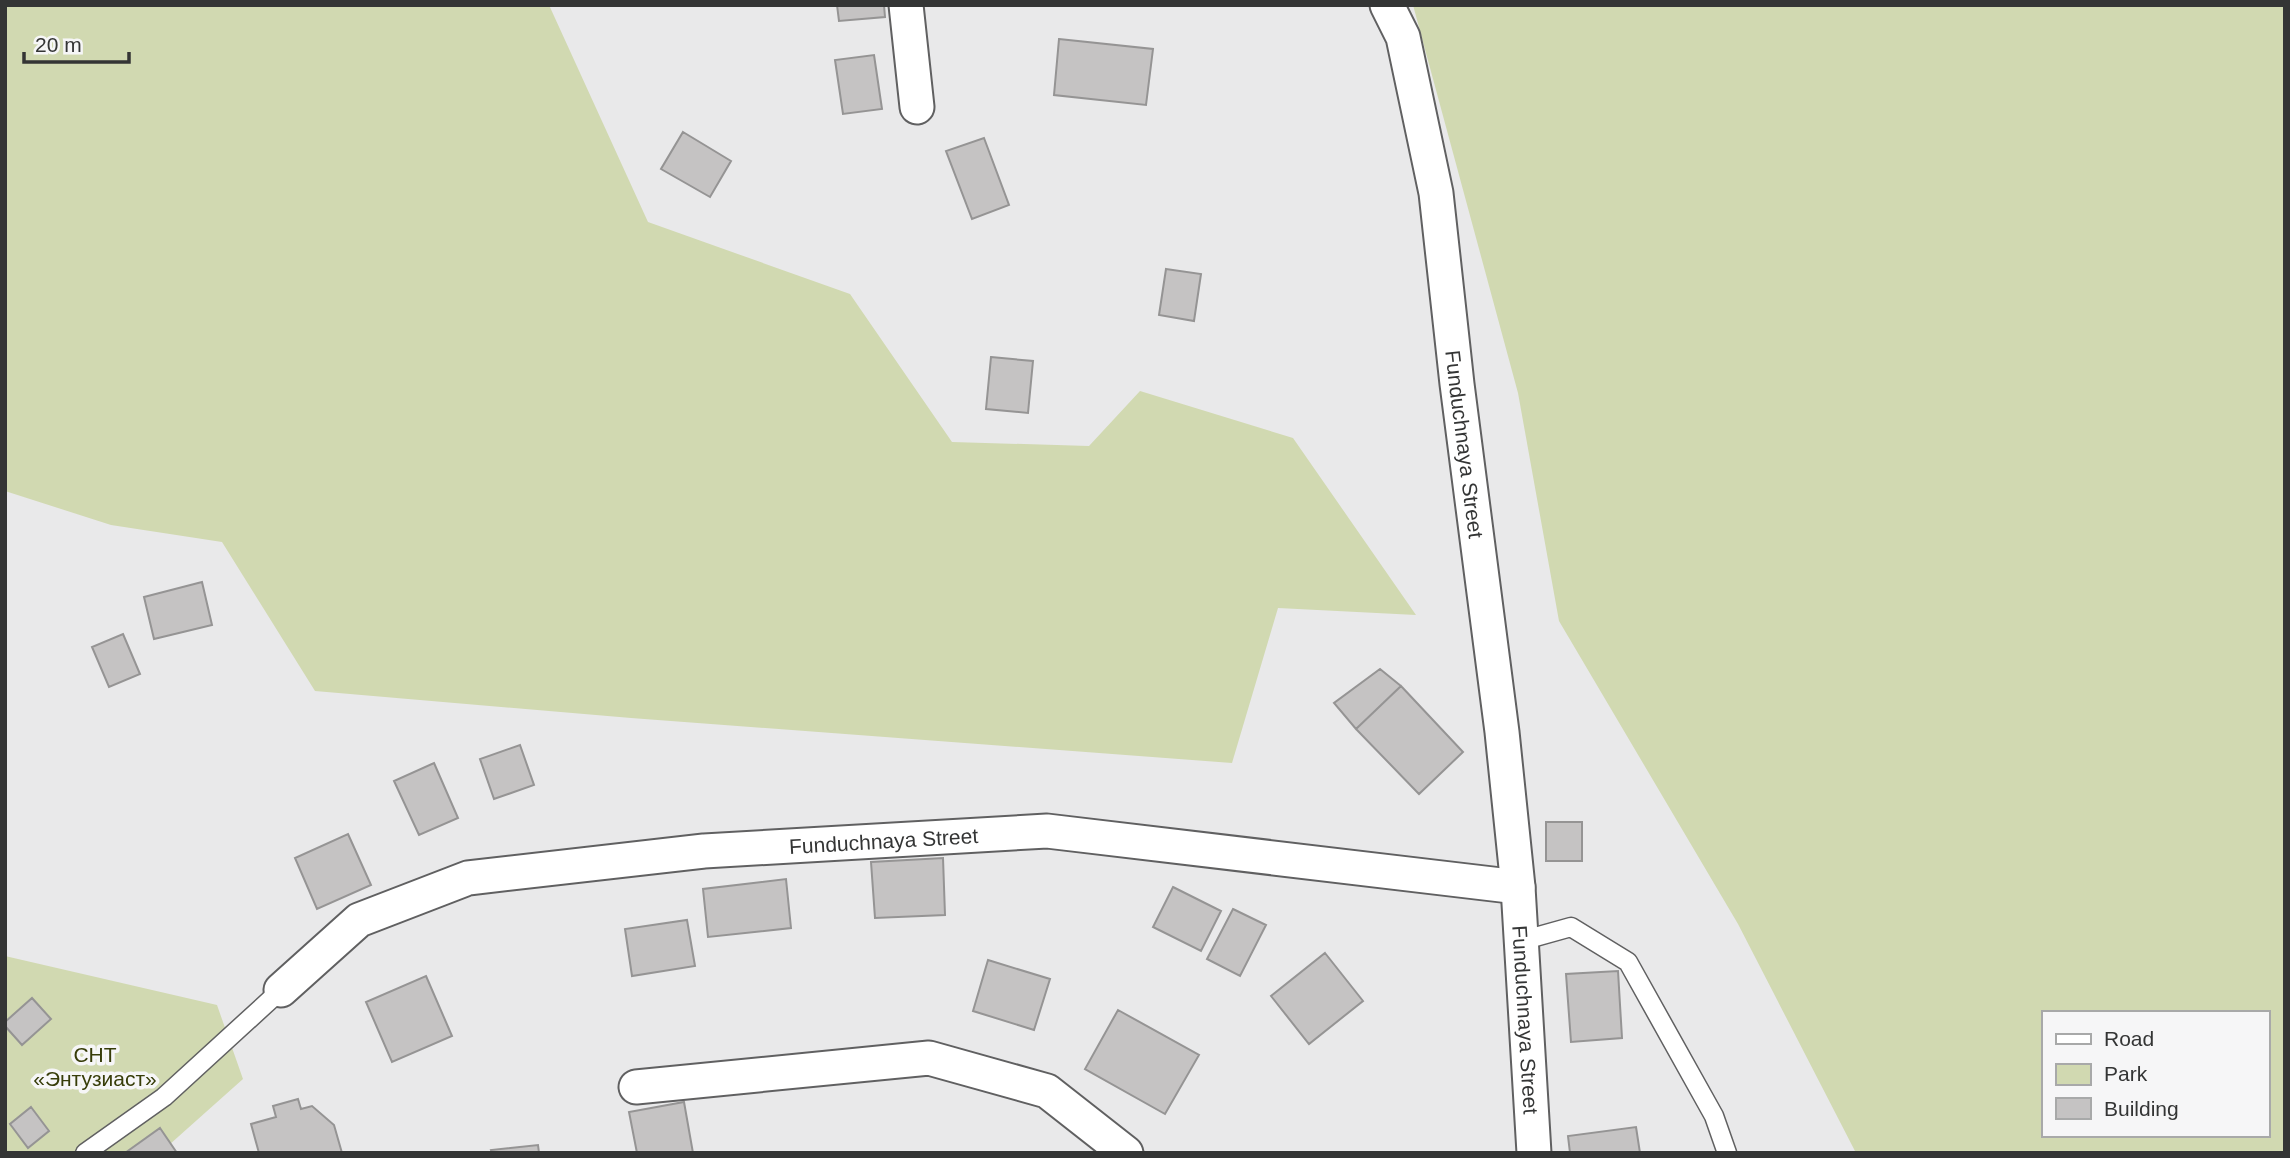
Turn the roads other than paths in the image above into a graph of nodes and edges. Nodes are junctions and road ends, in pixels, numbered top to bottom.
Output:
1 (906, 5) edge
2 (1387, 5) edge
3 (917, 107) dead end
4 (1518, 887) junction
5 (1521, 941) junction
6 (281, 990) joint
7 (636, 1087) dead end
8 (85, 1153) edge
9 (1126, 1153) edge
10 (1534, 1153) edge
11 (1727, 1153) edge

1 - 3 street
2 - 4 street, Funduchnaya Street
4 - 5 street, Funduchnaya Street
4 - 6 street, Funduchnaya Street
5 - 10 street, Funduchnaya Street
5 - 11 lane
6 - 8 lane
7 - 9 street

